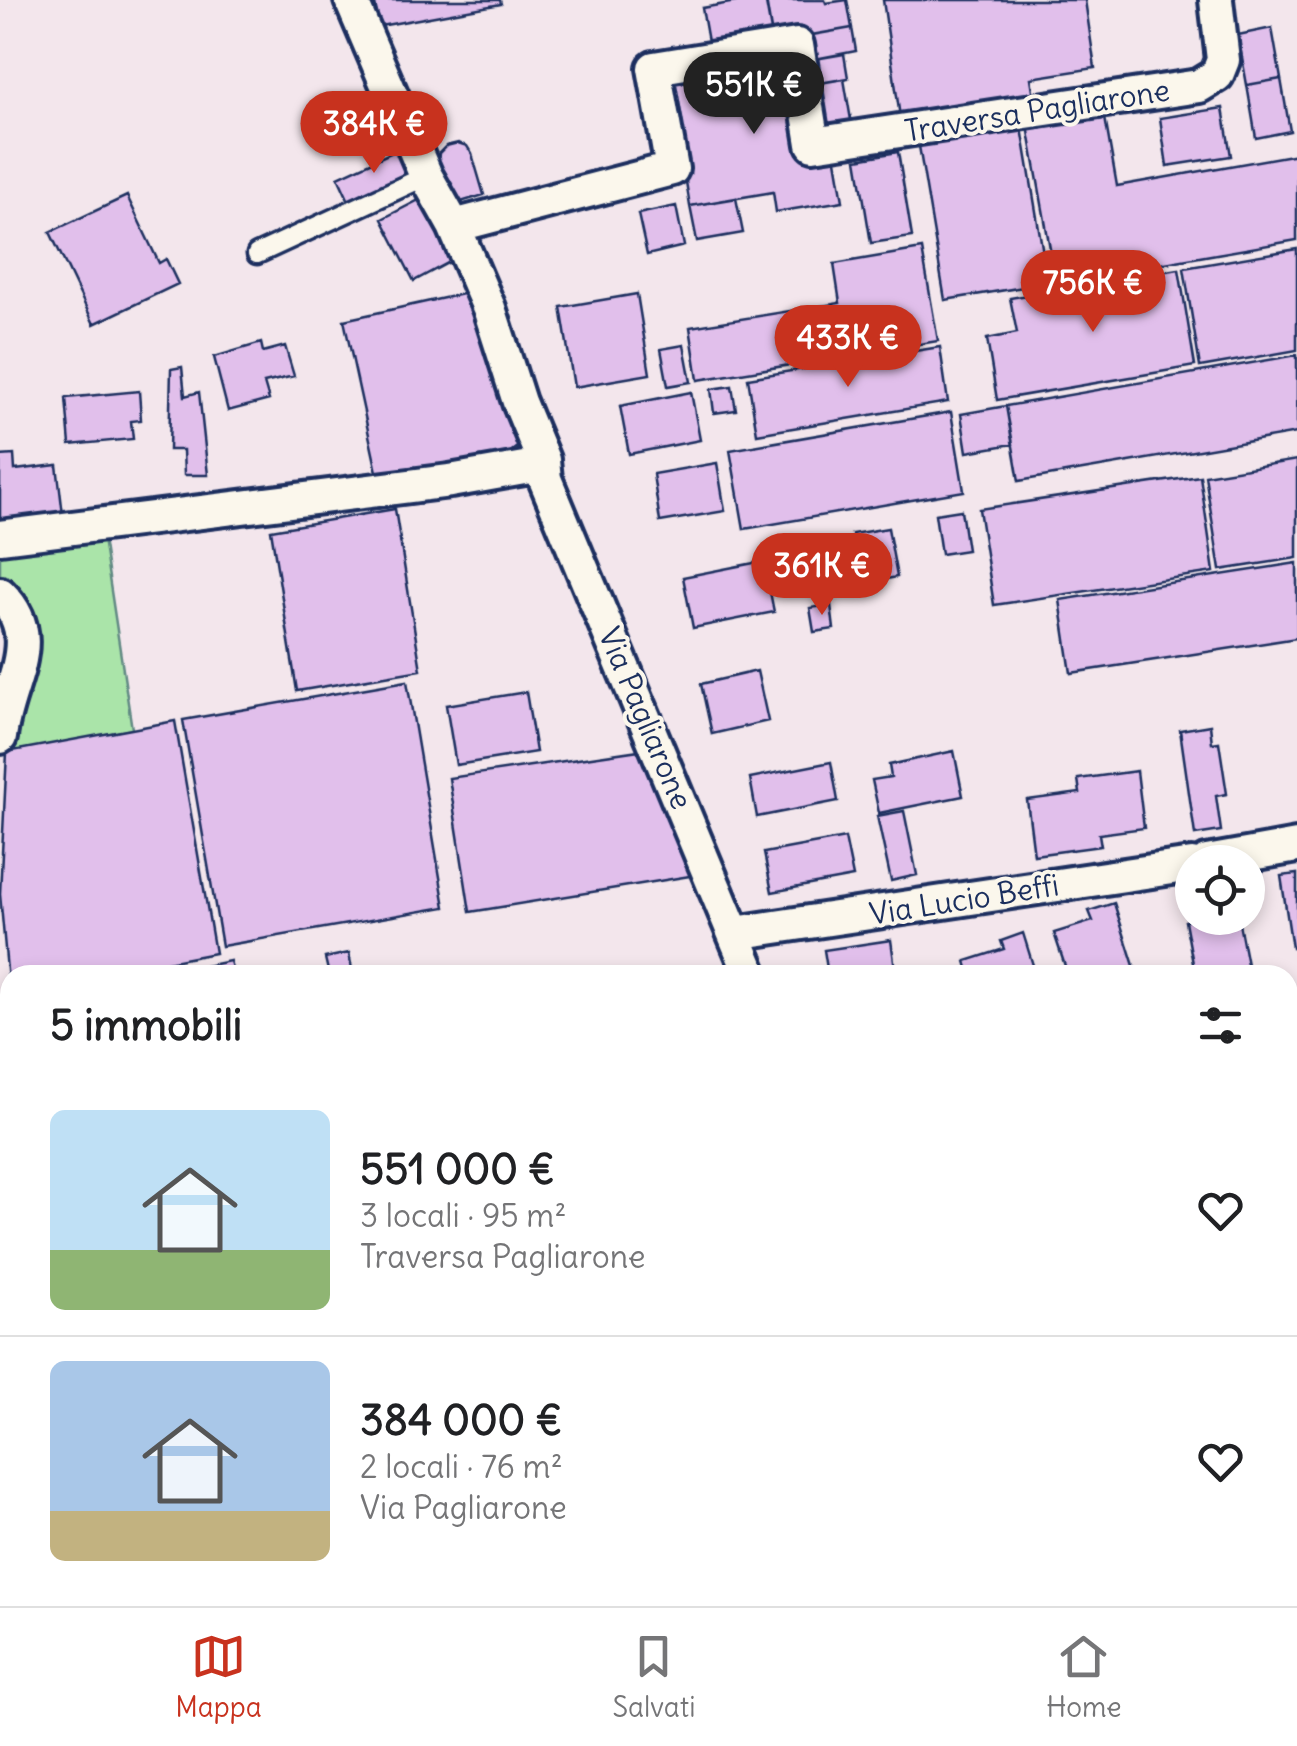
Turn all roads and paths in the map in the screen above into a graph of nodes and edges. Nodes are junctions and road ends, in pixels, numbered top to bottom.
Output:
1 (351, 0) edge
2 (1216, 0) edge
3 (426, 176) junction
4 (454, 226) junction
5 (258, 254) dead end
6 (542, 460) junction
7 (0, 537) edge
8 (0, 594) edge
9 (0, 737) edge
10 (1297, 846) edge
11 (1265, 852) edge
12 (1175, 868) edge
13 (734, 933) junction
14 (747, 965) edge

1 - 3 street, Via Pagliarone
2 - 4 street, Traversa Pagliarone
3 - 4 street, Via Pagliarone
3 - 5 lane
4 - 6 street, Via Pagliarone
6 - 7 street
6 - 13 street, Via Pagliarone
8 - 9 street
10 - 11 street
12 - 13 street, Via Lucio Beffi
13 - 14 street, Via Pagliarone

